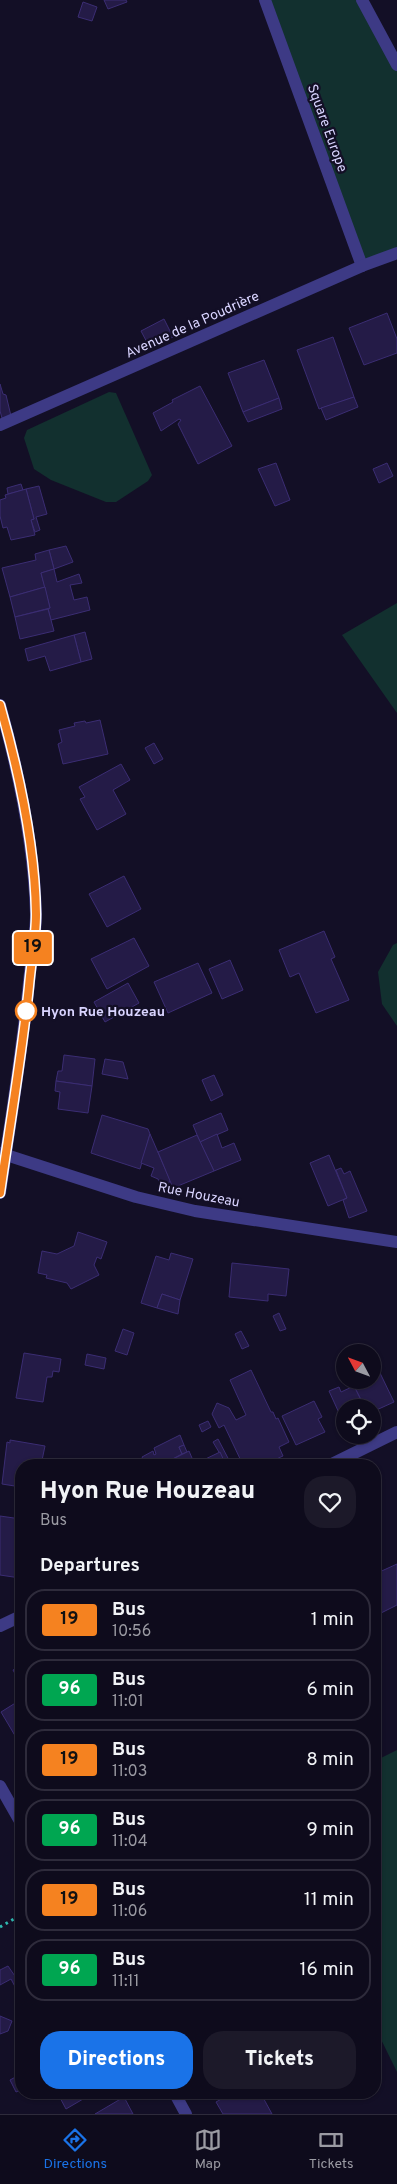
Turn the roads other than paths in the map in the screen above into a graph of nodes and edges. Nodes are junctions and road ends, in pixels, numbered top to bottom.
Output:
1 (265, 0) edge
2 (362, 0) edge
3 (397, 65) edge
4 (397, 253) edge
5 (362, 266) junction
6 (0, 426) edge
7 (0, 705) edge
8 (3, 1154) edge
9 (0, 1193) edge
10 (397, 1242) edge
11 (397, 1432) edge
12 (342, 1459) edge
13 (15, 1619) edge
14 (0, 1626) edge
15 (0, 1786) edge
16 (15, 1812) edge
17 (178, 2099) edge
18 (186, 2114) edge

1 - 5 street, Square Europe
2 - 3 street
4 - 5 street, Avenue de la Poudrière
5 - 6 street, Avenue de la Poudrière
7 - 8 street
8 - 9 street
8 - 10 street, Rue Houzeau
11 - 12 street
13 - 14 street
15 - 16 street
17 - 18 street

